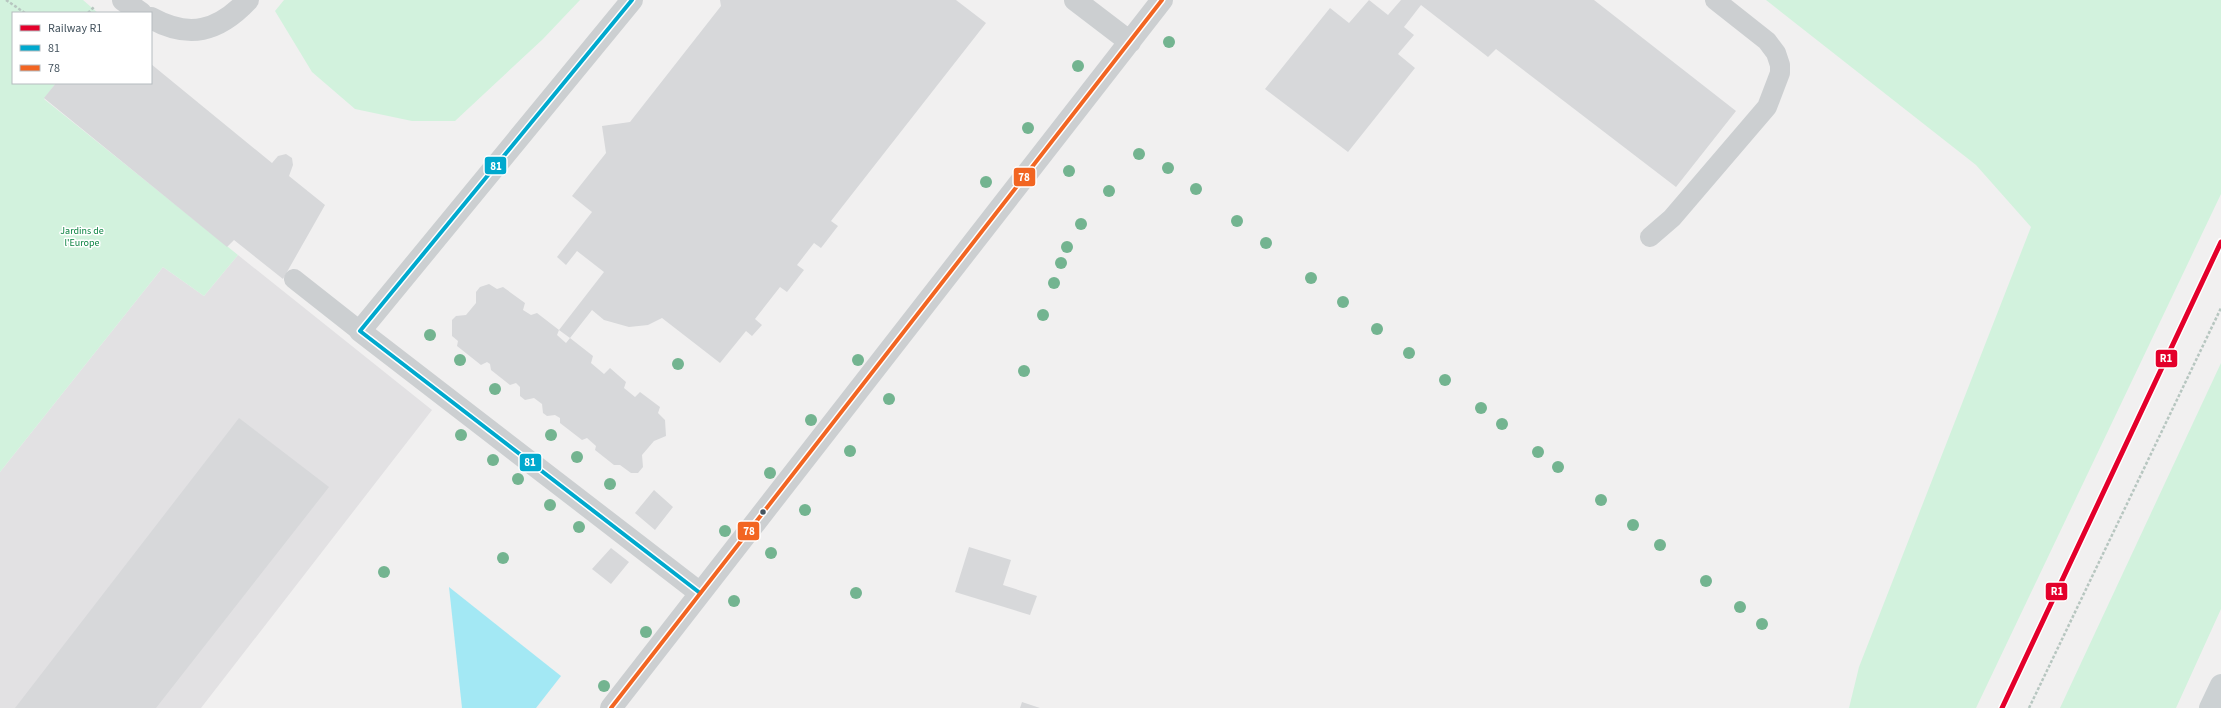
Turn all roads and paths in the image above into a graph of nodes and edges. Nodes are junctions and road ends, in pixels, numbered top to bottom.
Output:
1 (6, 0) edge
2 (123, 0) edge
3 (248, 0) edge
4 (632, 0) edge
5 (1075, 0) edge
6 (1162, 0) edge
7 (1715, 0) edge
8 (24, 12) edge
9 (140, 12) edge
10 (152, 19) edge
11 (1130, 42) junction
12 (1650, 238) dead end
13 (294, 279) dead end
14 (2221, 308) edge
15 (360, 331) junction
16 (700, 593) junction
17 (2221, 685) edge
18 (611, 708) edge
19 (2029, 708) edge
20 (2210, 708) edge

1 - 8 path
2 - 9 street
3 - 10 street
4 - 15 street
5 - 11 street
6 - 11 street
7 - 12 lane
11 - 16 street
13 - 15 lane
14 - 19 path
15 - 16 street
16 - 18 street
17 - 20 street

